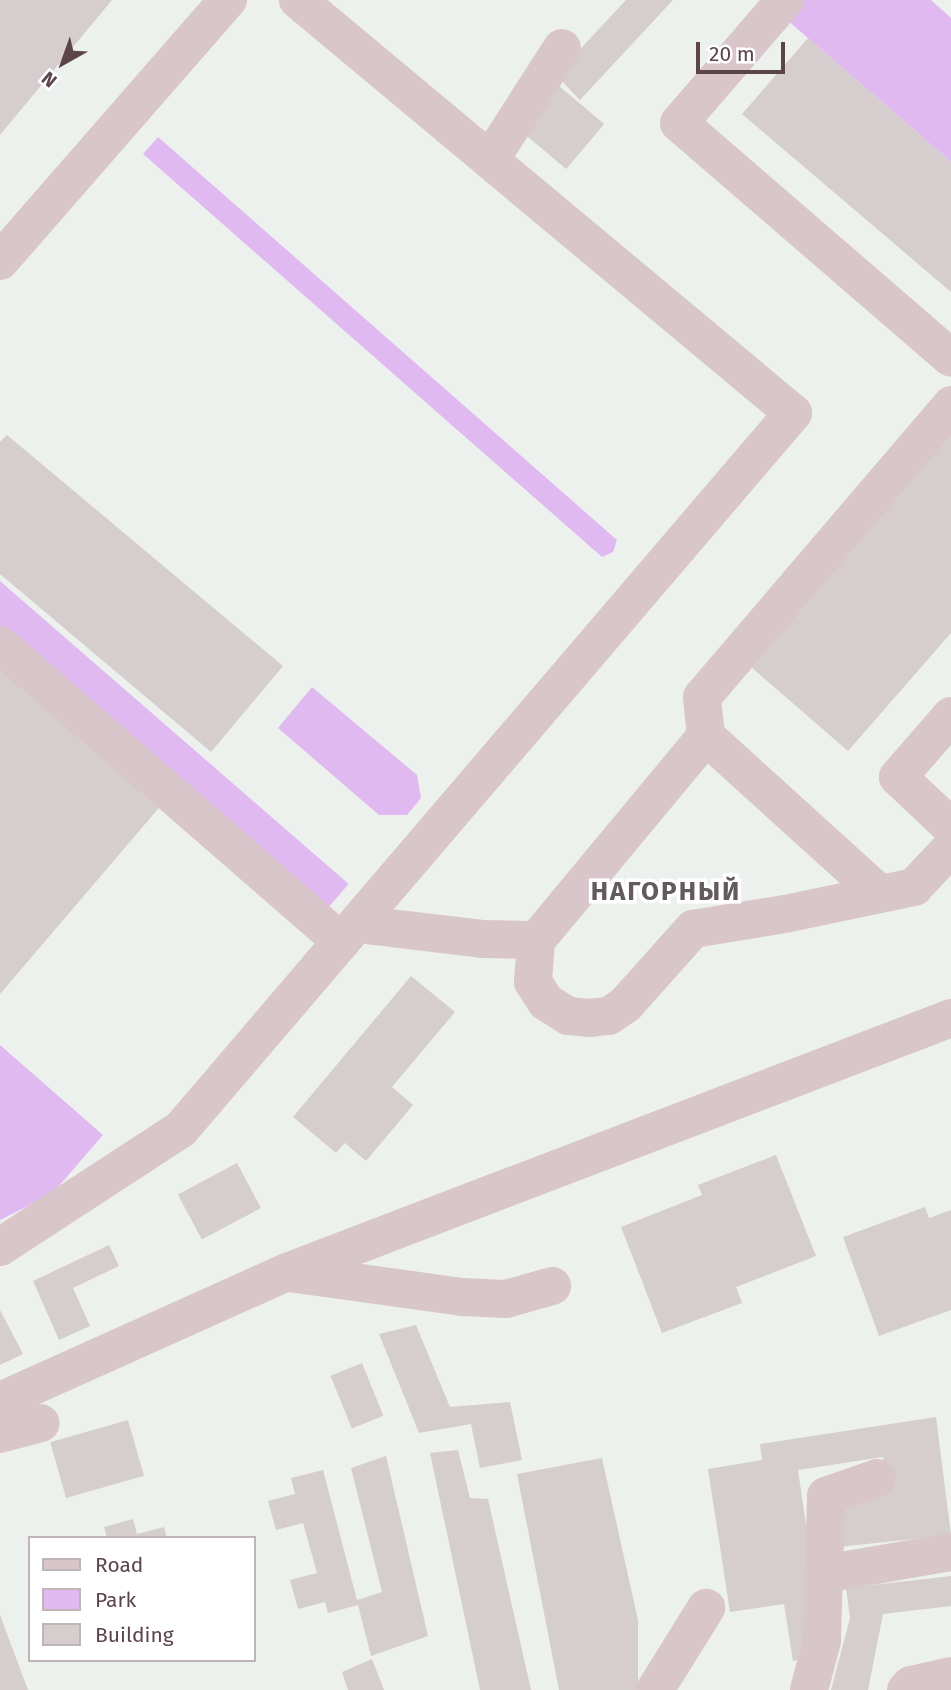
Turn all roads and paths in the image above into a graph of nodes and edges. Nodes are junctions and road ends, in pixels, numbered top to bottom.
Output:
1 (228, 0) edge
2 (298, 0) edge
3 (786, 0) edge
4 (562, 48) dead end
5 (490, 160) junction
6 (0, 261) edge
7 (951, 358) edge
8 (951, 405) edge
9 (0, 645) edge
10 (951, 716) edge
11 (706, 736) junction
12 (951, 827) edge
13 (951, 848) edge
14 (880, 894) junction
15 (349, 932) junction
16 (532, 940) dead end
17 (951, 1018) edge
18 (0, 1247) edge
19 (287, 1272) junction
20 (552, 1286) dead end
21 (0, 1401) edge
22 (41, 1423) dead end
23 (0, 1434) edge
24 (877, 1478) dead end
25 (951, 1552) edge
26 (824, 1574) junction
27 (706, 1608) dead end
28 (951, 1676) edge
29 (655, 1690) edge
30 (809, 1690) edge
31 (906, 1690) edge

1 - 6 lane
2 - 5 lane
3 - 7 lane
4 - 5 lane
5 - 15 lane
8 - 11 lane
9 - 15 lane
10 - 12 lane
11 - 14 lane
11 - 14 lane
13 - 14 lane
15 - 16 lane
15 - 18 lane
17 - 19 lane
19 - 20 lane
19 - 21 lane
22 - 23 lane
24 - 26 lane
25 - 26 lane
26 - 30 lane
27 - 29 lane
28 - 31 lane

